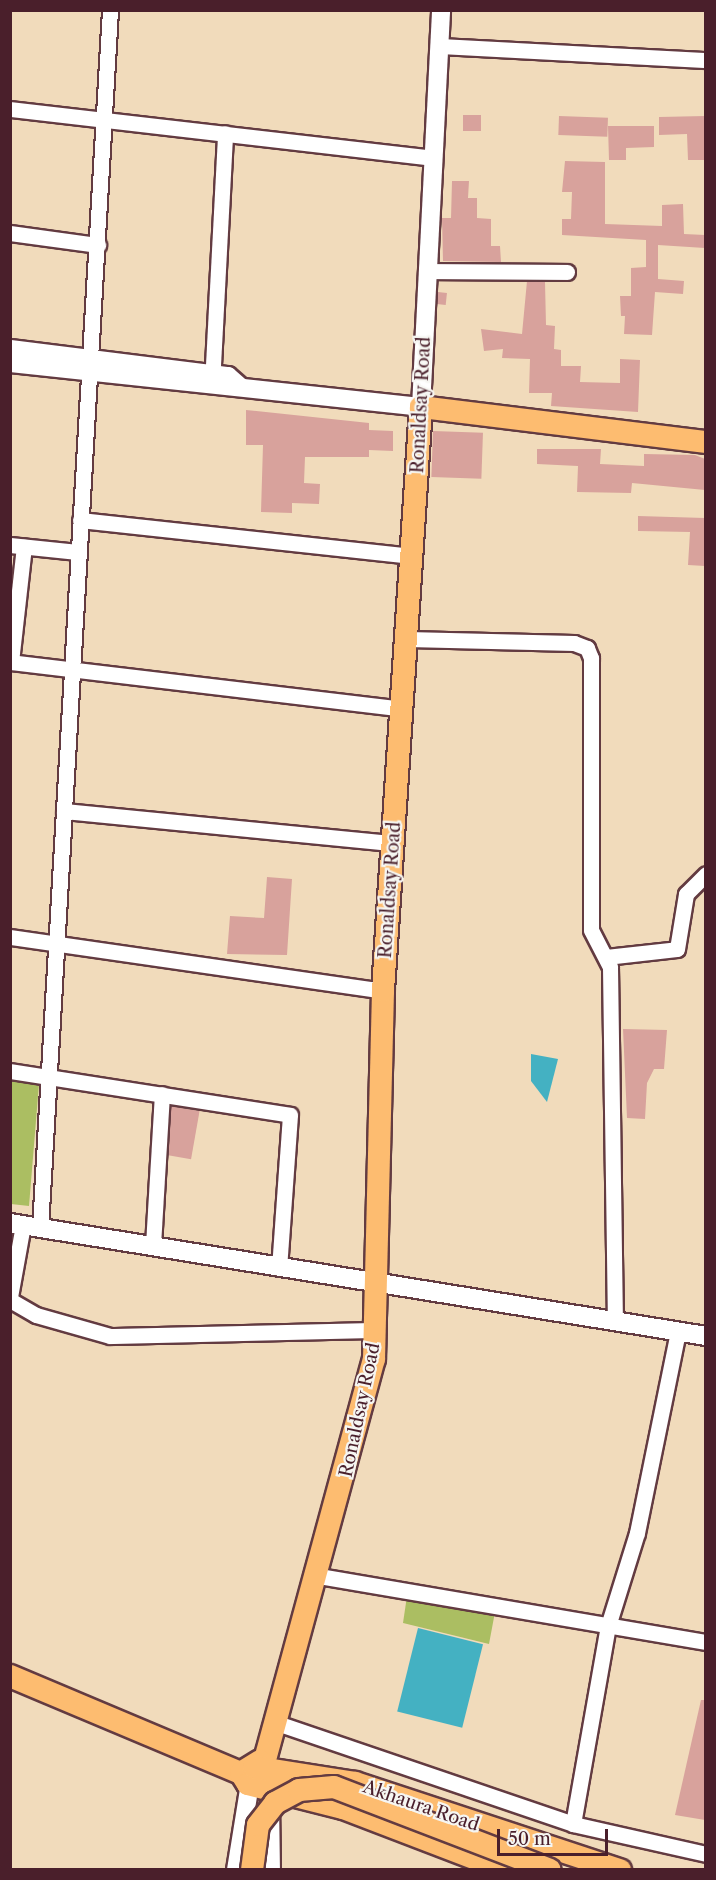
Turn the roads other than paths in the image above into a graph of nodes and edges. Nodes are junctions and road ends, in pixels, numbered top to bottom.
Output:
1 (110, 10) edge
2 (441, 10) edge
3 (438, 46) junction
4 (705, 60) edge
5 (10, 109) edge
6 (106, 118) junction
7 (225, 133) junction
8 (433, 158) junction
9 (10, 234) edge
10 (98, 245) junction
11 (428, 272) junction
12 (567, 272) dead end
13 (10, 346) edge
14 (10, 363) edge
15 (90, 364) junction
16 (213, 378) junction
17 (421, 407) junction
18 (705, 442) edge
19 (80, 520) junction
20 (17, 546) edge
21 (78, 552) junction
22 (412, 556) junction
23 (407, 639) junction
24 (11, 662) edge
25 (72, 669) junction
26 (402, 709) junction
27 (64, 811) junction
28 (393, 843) junction
29 (705, 874) edge
30 (10, 937) edge
31 (57, 943) junction
32 (606, 957) junction
33 (383, 991) junction
34 (10, 1071) edge
35 (49, 1078) junction
36 (162, 1094) junction
37 (25, 1226) edge
38 (153, 1245) junction
39 (279, 1268) junction
40 (377, 1282) junction
41 (10, 1299) edge
42 (615, 1322) junction
43 (376, 1330) junction
44 (678, 1332) junction
45 (705, 1336) edge
46 (319, 1576) junction
47 (608, 1626) junction
48 (705, 1642) edge
49 (10, 1676) edge
50 (277, 1723) junction
51 (259, 1773) junction
52 (573, 1824) junction
53 (705, 1854) edge
54 (476, 1865) edge
55 (236, 1869) edge
56 (252, 1869) edge
57 (271, 1869) edge
58 (506, 1869) edge
59 (550, 1869) edge
60 (620, 1869) edge

1 - 6 street
2 - 3 street, Ronaldsay Road
3 - 4 street
3 - 8 street, Ronaldsay Road
5 - 6 street
6 - 7 street
6 - 10 street
7 - 8 street
7 - 16 street
8 - 11 street, Ronaldsay Road
9 - 10 street
10 - 15 street
11 - 12 street
11 - 17 street, Ronaldsay Road
13 - 15 street
14 - 15 street
15 - 16 street
15 - 19 street
16 - 17 street
17 - 18 main road
17 - 22 main road, Ronaldsay Road
19 - 21 street
19 - 22 street
20 - 21 street
20 - 24 street
21 - 25 street
22 - 23 main road, Ronaldsay Road
23 - 26 main road, Ronaldsay Road
23 - 32 street
24 - 25 street
25 - 26 street
25 - 27 street
26 - 28 main road, Ronaldsay Road
27 - 28 street
27 - 31 street
28 - 33 main road, Ronaldsay Road
29 - 32 street
30 - 31 street
31 - 33 street
31 - 35 street
32 - 42 street
33 - 40 main road, Ronaldsay Road
34 - 35 street
35 - 36 street
35 - 37 street
36 - 38 street
36 - 39 street
37 - 38 street
37 - 41 street
38 - 39 street
39 - 40 street
40 - 42 street
40 - 43 main road, Ronaldsay Road
41 - 43 street
42 - 44 street
43 - 46 main road, Ronaldsay Road
44 - 45 street
44 - 47 street
46 - 47 street
46 - 50 main road, Ronaldsay Road
47 - 48 street
47 - 52 street
49 - 51 main road, Akhaura Road
50 - 51 main road, Ronaldsay Road
50 - 52 street
51 - 54 main road, Akhaura Road
51 - 55 street
51 - 57 street
51 - 60 main road, Akhaura Road
52 - 53 street
54 - 58 main road, Akhaura Road
56 - 59 main road, bridge

